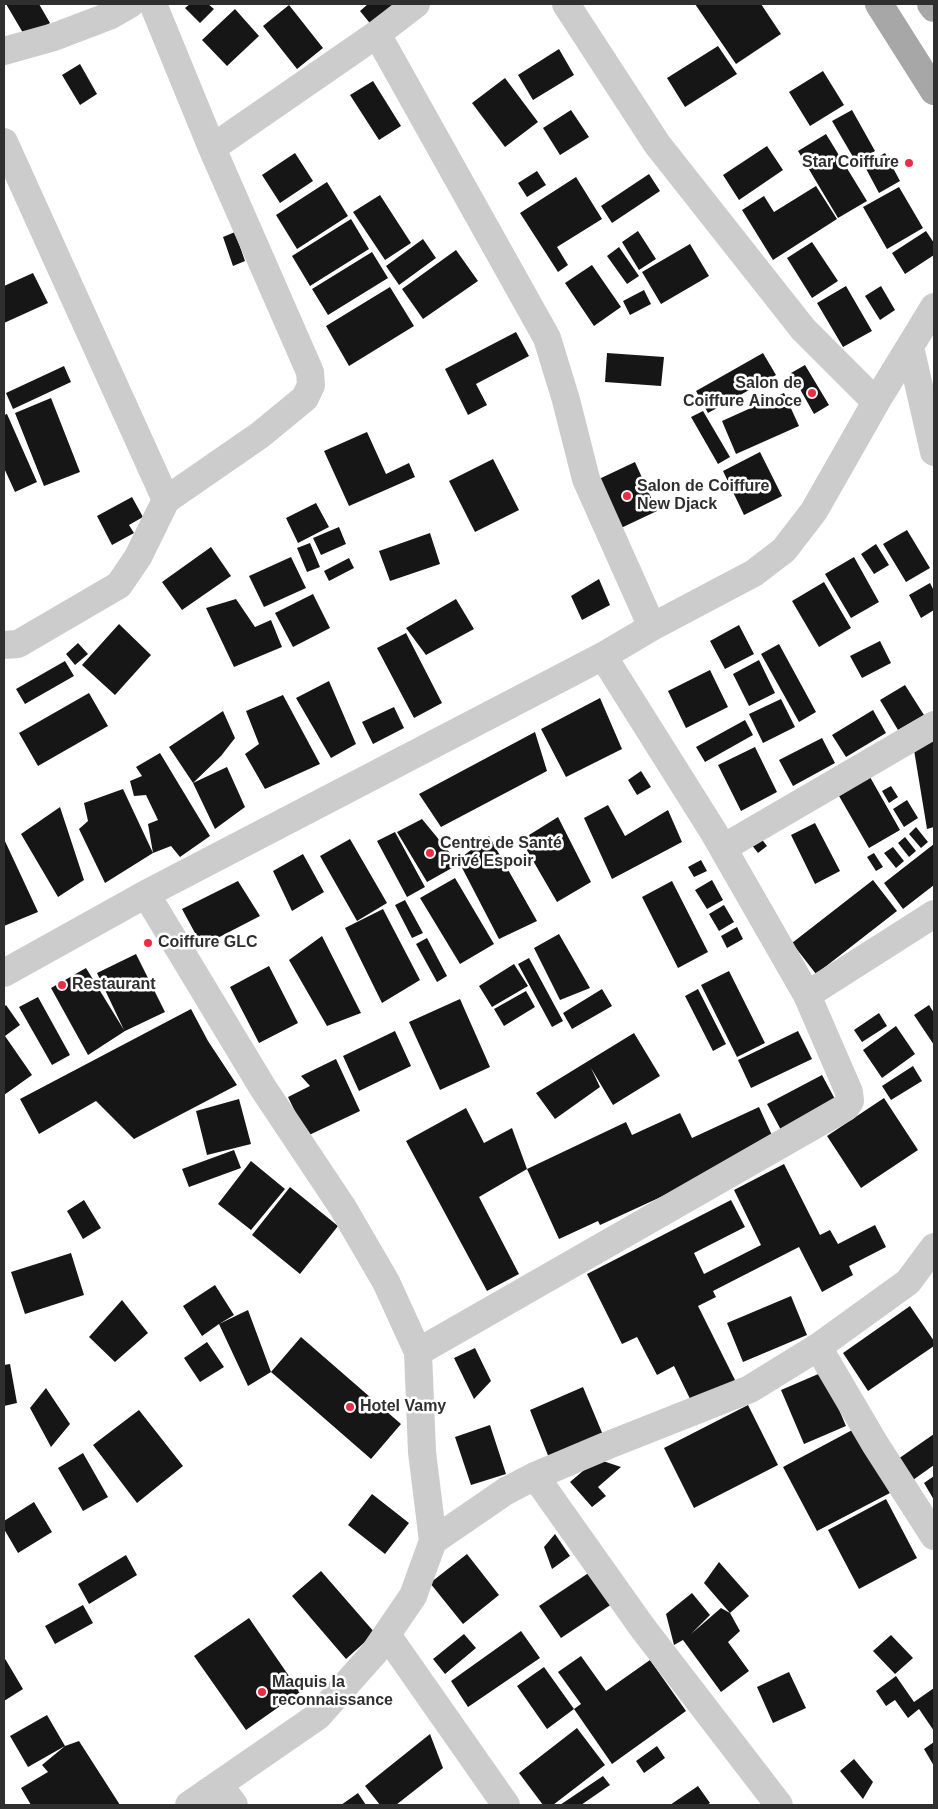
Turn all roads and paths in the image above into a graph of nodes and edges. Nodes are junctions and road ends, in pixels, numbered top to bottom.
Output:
1 (130, 4) edge
2 (153, 4) edge
3 (416, 4) edge
4 (566, 4) edge
5 (932, 4) edge
6 (882, 5) edge
7 (934, 8) edge
8 (377, 34) junction
9 (4, 51) edge
10 (934, 91) edge
11 (4, 142) edge
12 (212, 148) junction
13 (934, 308) edge
14 (910, 347) junction
15 (876, 402) junction
16 (934, 452) edge
17 (166, 500) junction
18 (652, 627) junction
19 (4, 645) edge
20 (603, 656) junction
21 (934, 725) edge
22 (723, 848) junction
23 (146, 894) junction
24 (934, 914) edge
25 (4, 973) edge
26 (806, 994) junction
27 (934, 1247) edge
28 (818, 1347) junction
29 (418, 1352) junction
30 (534, 1476) junction
31 (934, 1536) edge
32 (433, 1541) junction
33 (387, 1636) junction
34 (226, 1795) edge
35 (189, 1805) edge
36 (506, 1805) edge
37 (779, 1805) edge

1 - 9 street
2 - 12 street
3 - 8 street
4 - 15 street
5 - 7 main road
6 - 10 main road
8 - 12 street
8 - 18 street
11 - 17 street
12 - 17 street
13 - 14 street
14 - 15 street
14 - 16 street
15 - 18 street
17 - 19 street
18 - 20 street
20 - 22 street
20 - 23 street
21 - 22 street
22 - 26 street
23 - 25 street
23 - 29 street
24 - 26 street
26 - 29 street
27 - 28 street
28 - 30 street
28 - 31 street
29 - 32 street
30 - 32 street
30 - 37 street
32 - 33 street
33 - 34 street
33 - 36 street
34 - 35 street

